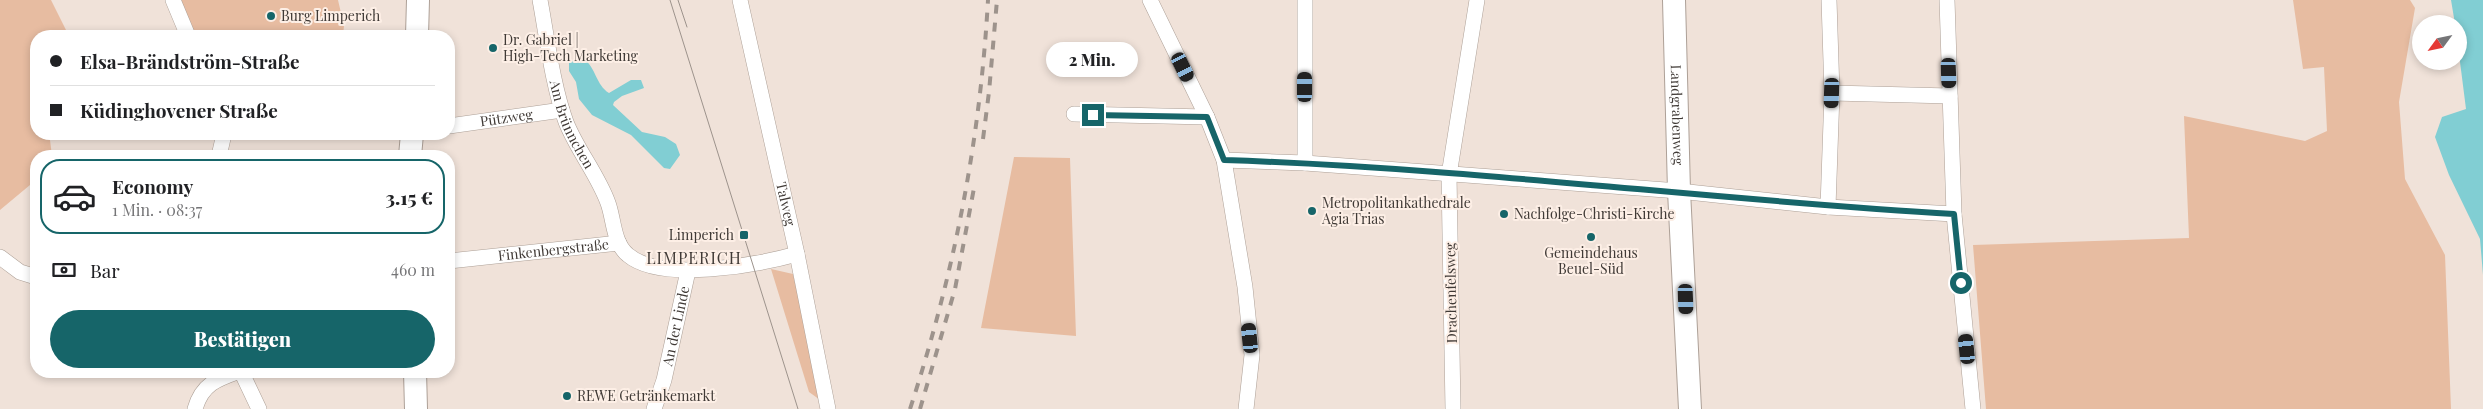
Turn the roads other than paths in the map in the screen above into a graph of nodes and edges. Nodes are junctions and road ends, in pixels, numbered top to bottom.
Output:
1 (174, 0) edge
2 (418, 0) edge
3 (540, 0) edge
4 (740, 0) edge
5 (1150, 0) edge
6 (1305, 0) edge
7 (1477, 0) edge
8 (1674, 0) edge
9 (1829, 0) edge
10 (1947, 0) edge
11 (186, 30) edge
12 (417, 30) edge
13 (1832, 93) junction
14 (1950, 96) junction
15 (562, 110) junction
16 (1074, 114) dead end
17 (1207, 117) junction
18 (455, 125) edge
19 (1224, 160) junction
20 (1304, 163) junction
21 (1449, 174) junction
22 (1679, 191) junction
23 (1828, 207) junction
24 (1954, 214) junction
25 (619, 243) junction
26 (797, 254) junction
27 (0, 257) edge
28 (455, 260) edge
29 (688, 271) junction
30 (30, 275) edge
31 (217, 378) edge
32 (243, 378) edge
33 (415, 378) edge
34 (195, 409) edge
35 (258, 409) edge
36 (416, 409) edge
37 (654, 409) edge
38 (828, 409) edge
39 (1246, 409) edge
40 (1453, 409) edge
41 (1690, 409) edge
42 (1974, 409) edge

1 - 11 street
2 - 12 street
3 - 15 street, Am Brünnchen
4 - 26 street, Talweg
5 - 17 street
6 - 20 street
7 - 21 street, Drachenfelsweg
8 - 22 street, Landgrabenweg
9 - 13 street
10 - 14 street
13 - 14 street
13 - 23 street
14 - 24 street
15 - 18 street, Pützweg
15 - 25 street, Am Brünnchen
16 - 17 street
17 - 19 street
19 - 20 street
19 - 39 street
20 - 21 street
21 - 22 street
21 - 40 street, Drachenfelsweg
22 - 23 street
22 - 41 street, Landgrabenweg
23 - 24 street
24 - 42 street
25 - 28 street, Finkenbergstraße
25 - 29 street, Finkenbergstraße
26 - 29 street, Finkenbergstraße
26 - 38 street, Talweg
27 - 30 street
29 - 37 street, An der Linde
31 - 34 street
32 - 35 street
33 - 36 street

